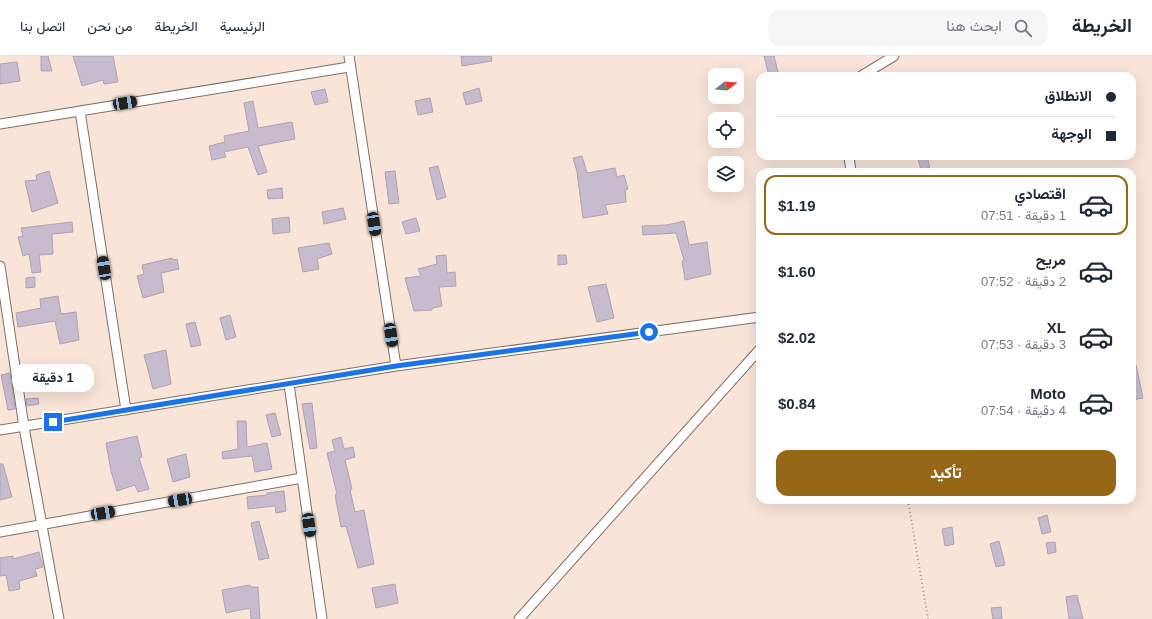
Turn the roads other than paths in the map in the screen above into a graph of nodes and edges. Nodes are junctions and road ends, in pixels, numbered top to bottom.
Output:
1 (349, 56) edge
2 (894, 56) edge
3 (349, 67) junction
4 (868, 72) edge
5 (80, 111) junction
6 (0, 124) edge
7 (0, 266) edge
8 (756, 318) edge
9 (756, 353) edge
10 (396, 366) junction
11 (289, 384) junction
12 (126, 410) junction
13 (24, 426) junction
14 (0, 430) edge
15 (302, 478) junction
16 (42, 524) junction
17 (0, 532) edge
18 (59, 619) edge
19 (322, 619) edge
20 (519, 619) edge

1 - 3 street
2 - 4 street
3 - 5 street
3 - 10 street
5 - 6 street
5 - 12 street
7 - 13 street
8 - 10 street
9 - 20 street
10 - 11 street
11 - 12 street
11 - 15 street
12 - 13 street
13 - 14 street
13 - 16 street
15 - 16 street
15 - 19 street
16 - 17 street
16 - 18 street

